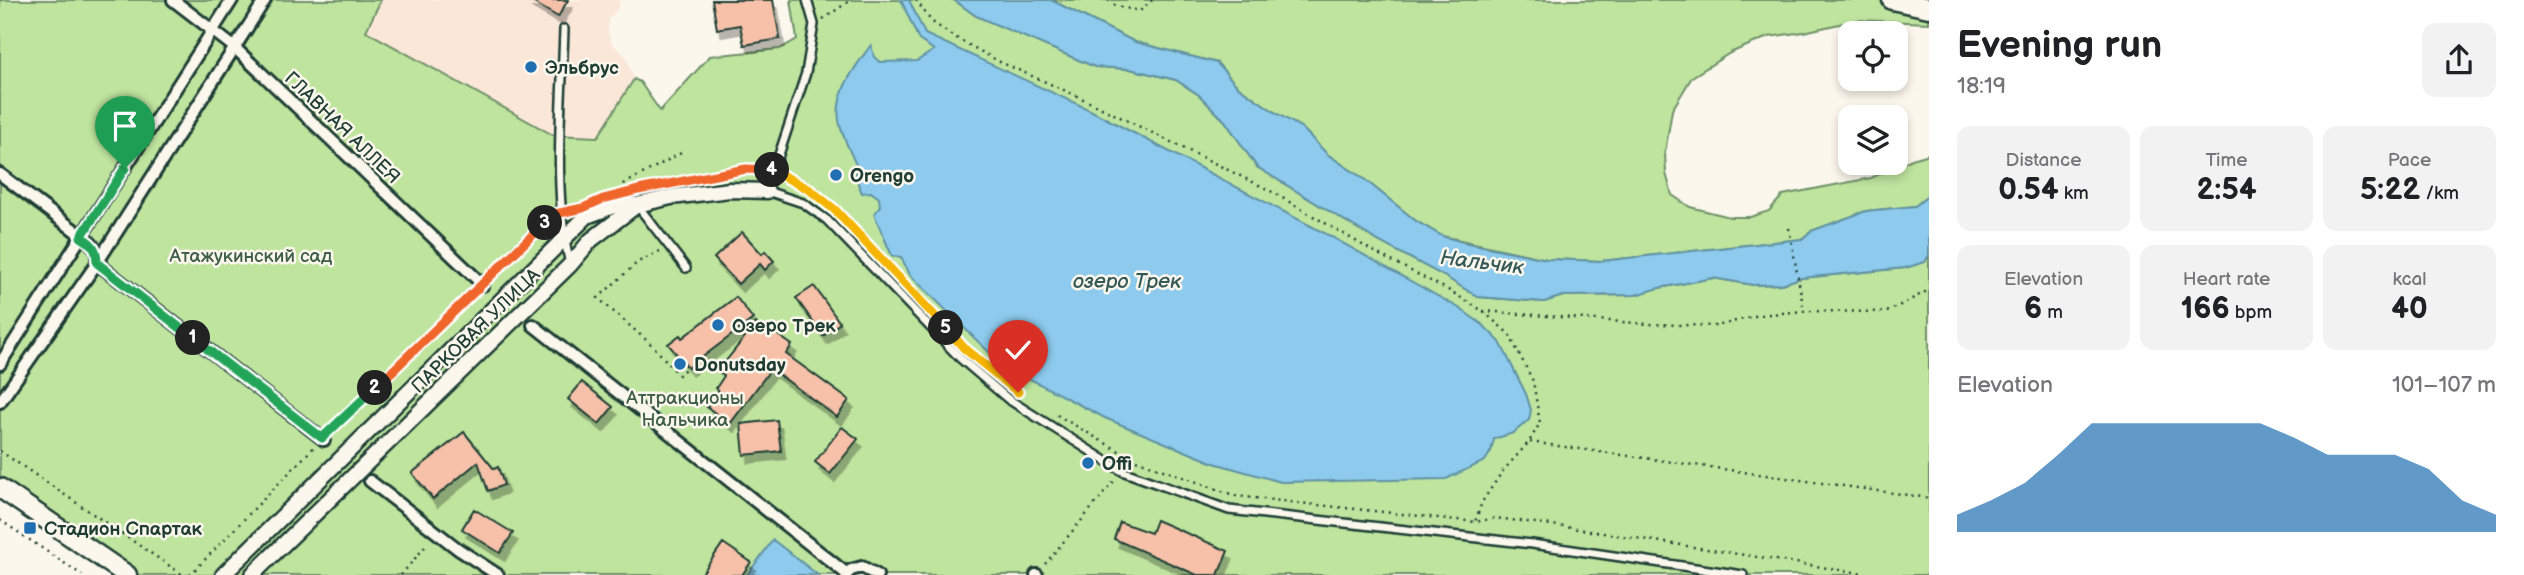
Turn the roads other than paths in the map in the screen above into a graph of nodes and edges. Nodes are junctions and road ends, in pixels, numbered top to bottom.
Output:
1 (173, 0) edge
2 (232, 0) edge
3 (265, 0) edge
4 (807, 0) edge
5 (1892, 0) edge
6 (1929, 8) edge
7 (564, 29) dead end
8 (213, 30) junction
9 (234, 47) junction
10 (0, 174) edge
11 (767, 191) junction
12 (633, 198) junction
13 (81, 237) junction
14 (564, 238) junction
15 (97, 263) junction
16 (570, 265) junction
17 (685, 268) dead end
18 (483, 285) road end
19 (533, 325) dead end
20 (0, 365) edge
21 (0, 402) edge
22 (323, 439) road end
23 (370, 481) dead end
24 (0, 488) edge
25 (847, 574) edge
26 (127, 575) edge
27 (223, 575) edge
28 (252, 575) edge
29 (498, 575) edge
30 (877, 575) edge
31 (1743, 575) edge

1 - 8 street, ГЛАВНАЯ АЛЛЕЯ
2 - 8 street
3 - 9 street
4 - 11 lane
5 - 6 street
7 - 14 lane
8 - 9 street, ГЛАВНАЯ АЛЛЕЯ
8 - 13 street
9 - 15 street
9 - 18 street, ГЛАВНАЯ АЛЛЕЯ
10 - 13 street
11 - 12 street, ПАРКОВАЯ УЛИЦА
11 - 31 lane
12 - 14 street, ПАРКОВАЯ УЛИЦА
12 - 16 street, ПАРКОВАЯ УЛИЦА
12 - 17 lane
13 - 15 street
13 - 20 street
14 - 16 lane
14 - 27 street, ПАРКОВАЯ УЛИЦА
15 - 21 street
15 - 22 street
16 - 28 street, ПАРКОВАЯ УЛИЦА
19 - 25 street
23 - 29 street
24 - 26 street
25 - 30 street

